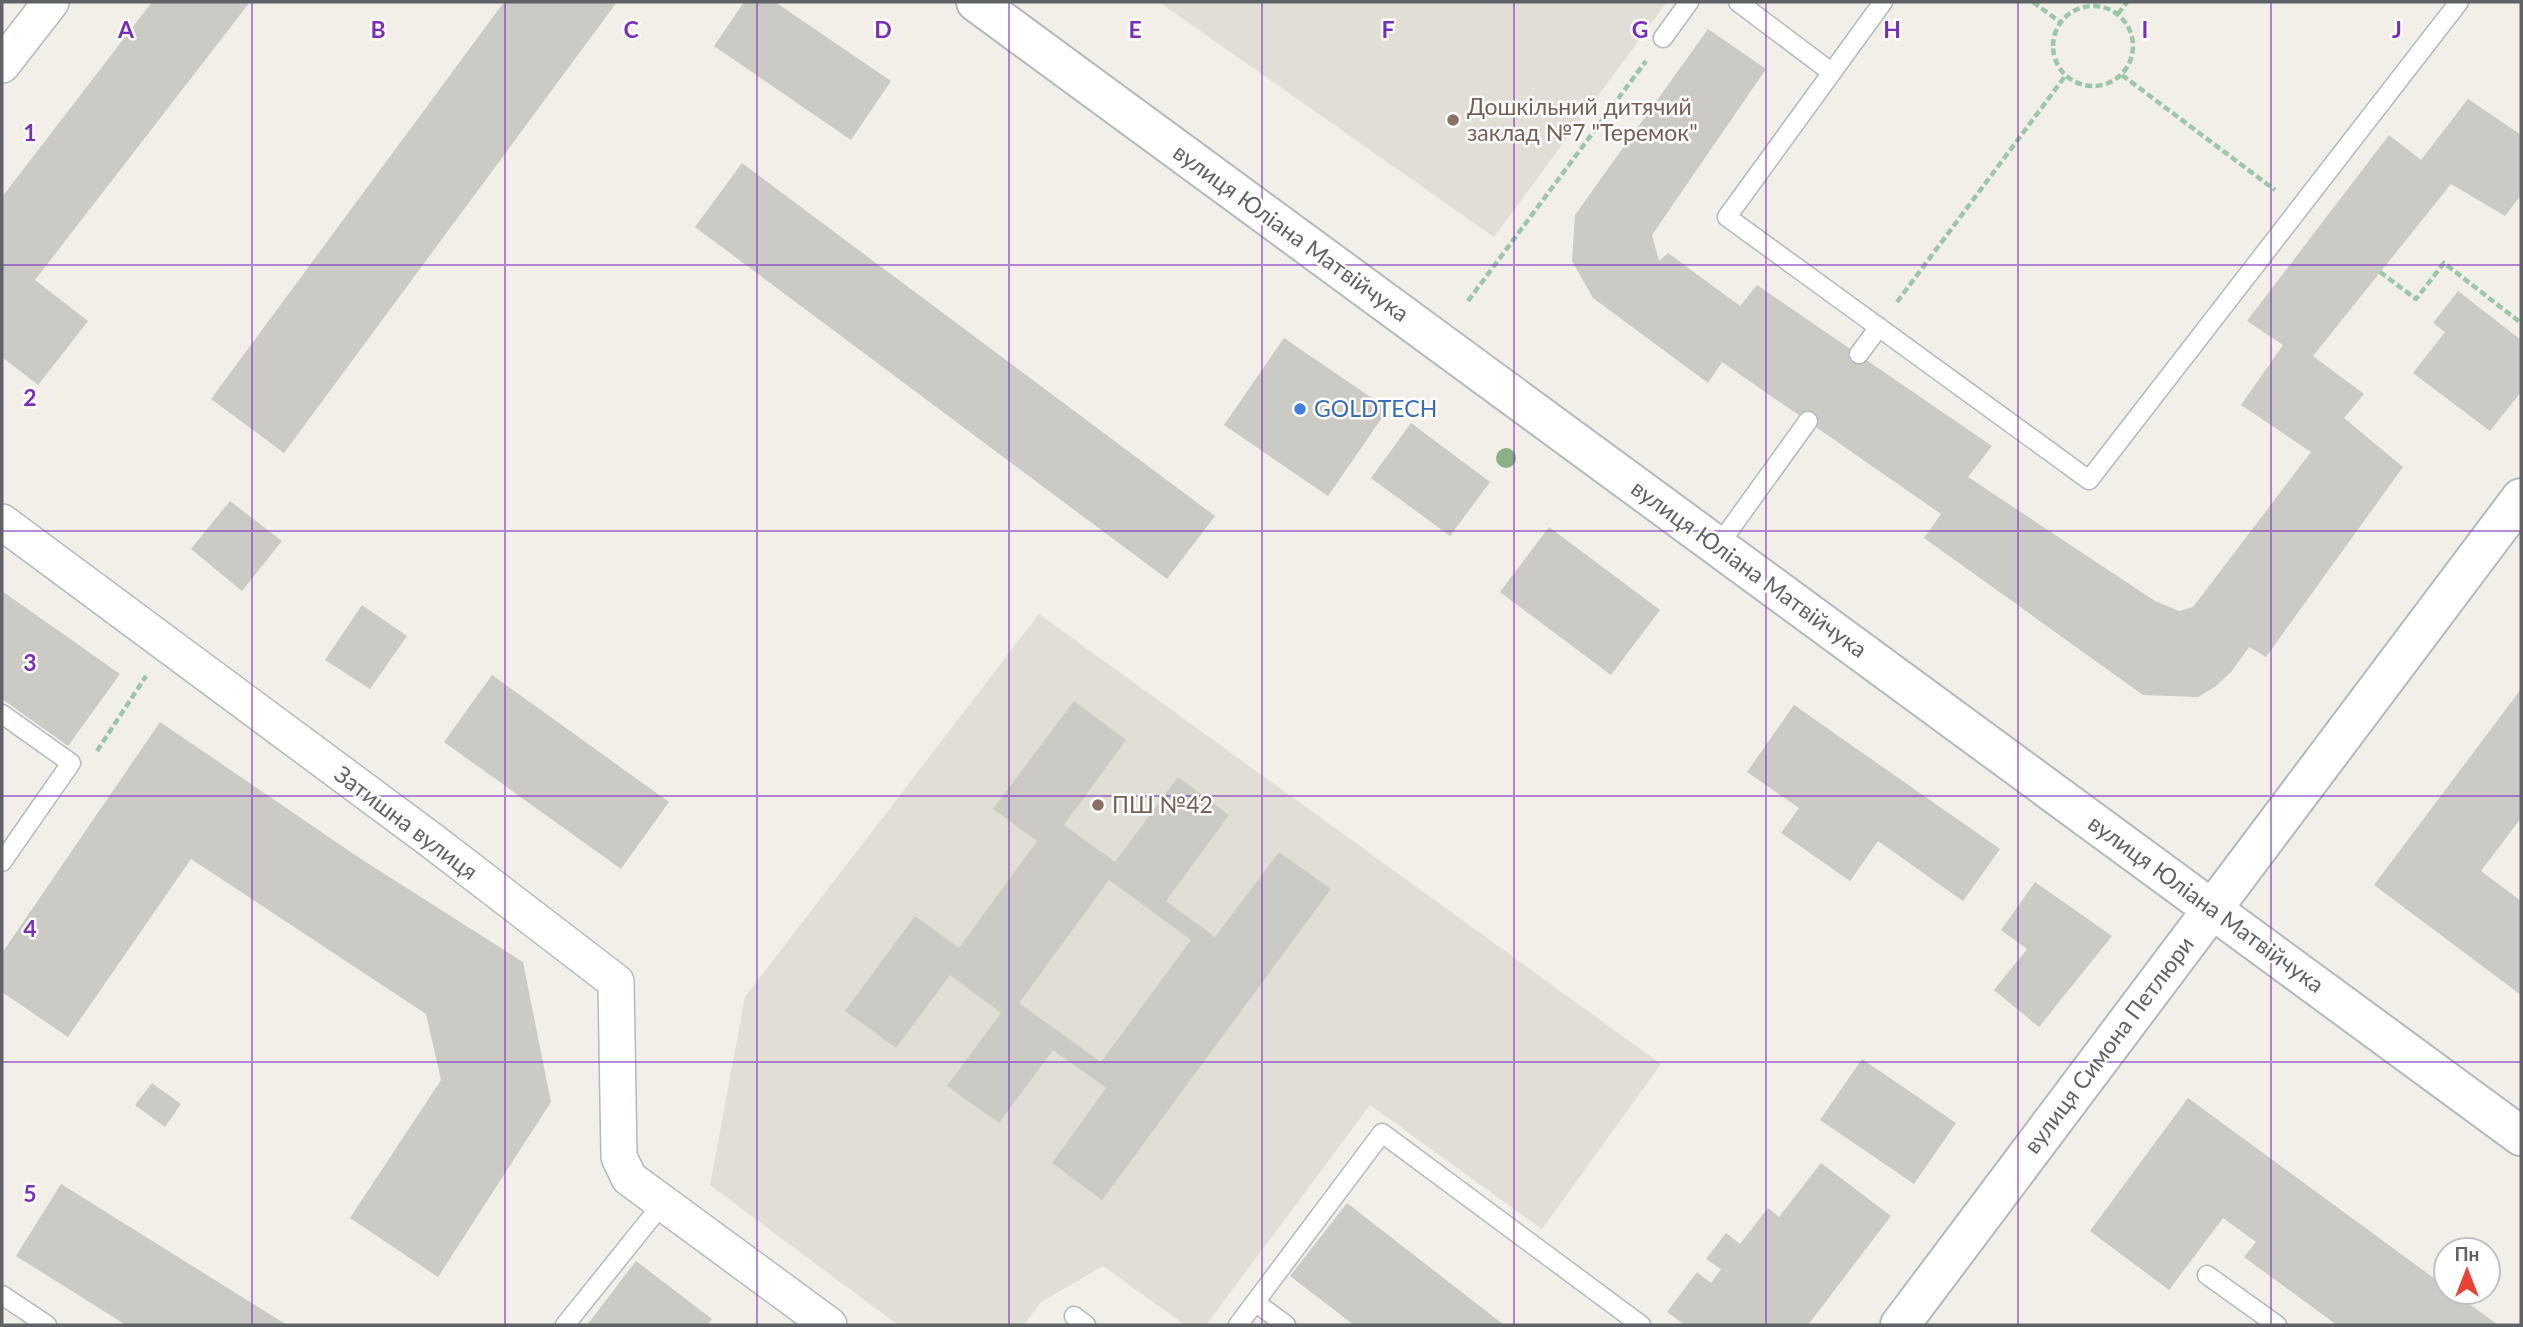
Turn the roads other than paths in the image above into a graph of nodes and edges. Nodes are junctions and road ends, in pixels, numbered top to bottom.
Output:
1 (51, 2) edge
2 (976, 2) edge
3 (1689, 2) edge
4 (1738, 2) edge
5 (1883, 2) edge
6 (2459, 2) edge
7 (1663, 38) road end
8 (2, 65) edge
9 (1831, 72) junction
10 (1879, 327) junction
11 (1859, 354) dead end
12 (1808, 421) dead end
13 (2521, 498) edge
14 (2, 522) edge
15 (1718, 546) junction
16 (2, 714) edge
17 (2, 863) edge
18 (2211, 908) junction
19 (2521, 1136) edge
20 (663, 1203) junction
21 (2207, 1275) dead end
22 (2, 1295) edge
23 (1255, 1302) junction
24 (47, 1325) edge
25 (565, 1325) edge
26 (829, 1325) edge
27 (1238, 1325) edge
28 (1286, 1325) edge
29 (1641, 1325) edge
30 (1900, 1325) edge
31 (2277, 1325) edge

1 - 8 street
2 - 15 street, вулиця Юліана Матвійчука
3 - 7 lane
4 - 9 lane
5 - 9 lane
6 - 10 lane
9 - 10 lane
10 - 11 lane
12 - 15 lane
13 - 18 street, вулиця Симона Петлюри
14 - 20 street, Затишна вулиця
15 - 18 street, вулиця Юліана Матвійчука
16 - 17 lane
18 - 19 street, вулиця Юліана Матвійчука
18 - 30 street, вулиця Симона Петлюри
20 - 25 lane
20 - 26 street
21 - 31 lane
22 - 24 lane
23 - 27 lane
23 - 28 lane
23 - 29 lane

